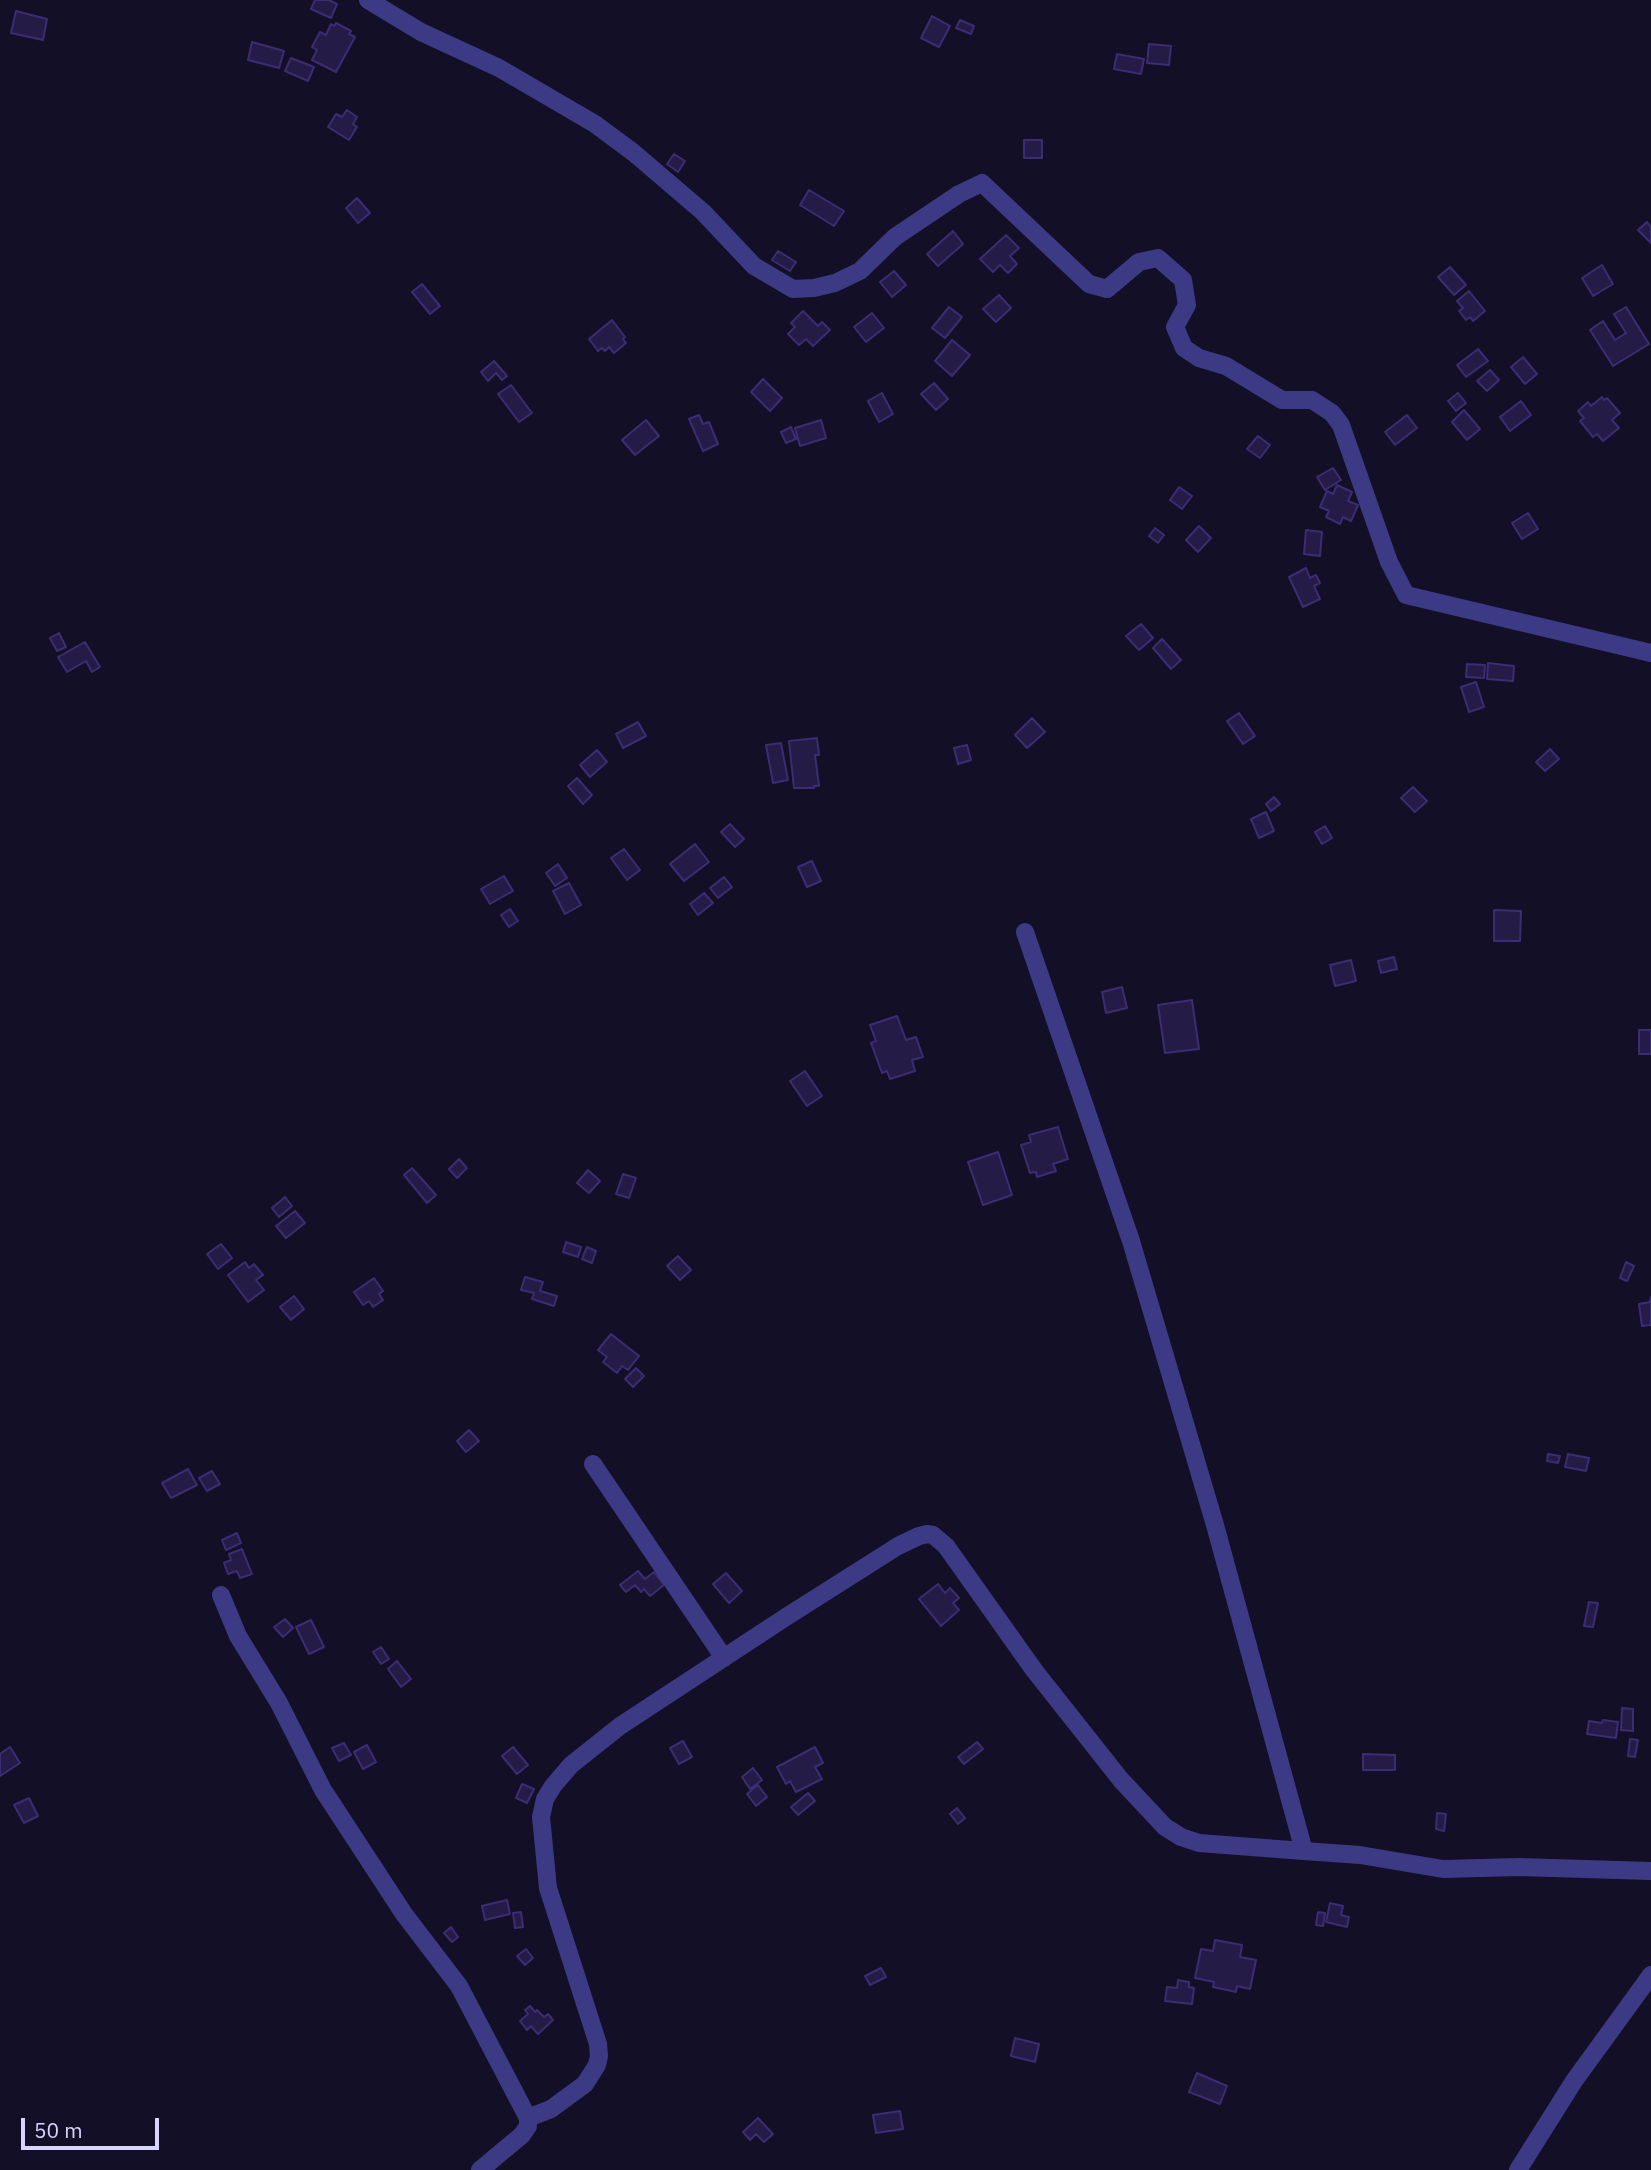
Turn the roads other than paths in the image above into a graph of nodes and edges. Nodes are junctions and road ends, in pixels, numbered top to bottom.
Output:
1 (368, 0) edge
2 (1651, 653) edge
3 (1025, 932) dead end
4 (593, 1464) dead end
5 (221, 1595) dead end
6 (724, 1658) junction
7 (1304, 1851) junction
8 (1651, 1871) edge
9 (1651, 1975) edge
10 (528, 2118) junction
11 (480, 2170) edge
12 (1518, 2170) edge

1 - 2 street
3 - 7 street
4 - 6 street
5 - 10 street
6 - 7 street
6 - 10 street
7 - 8 street
9 - 12 street
10 - 11 street

